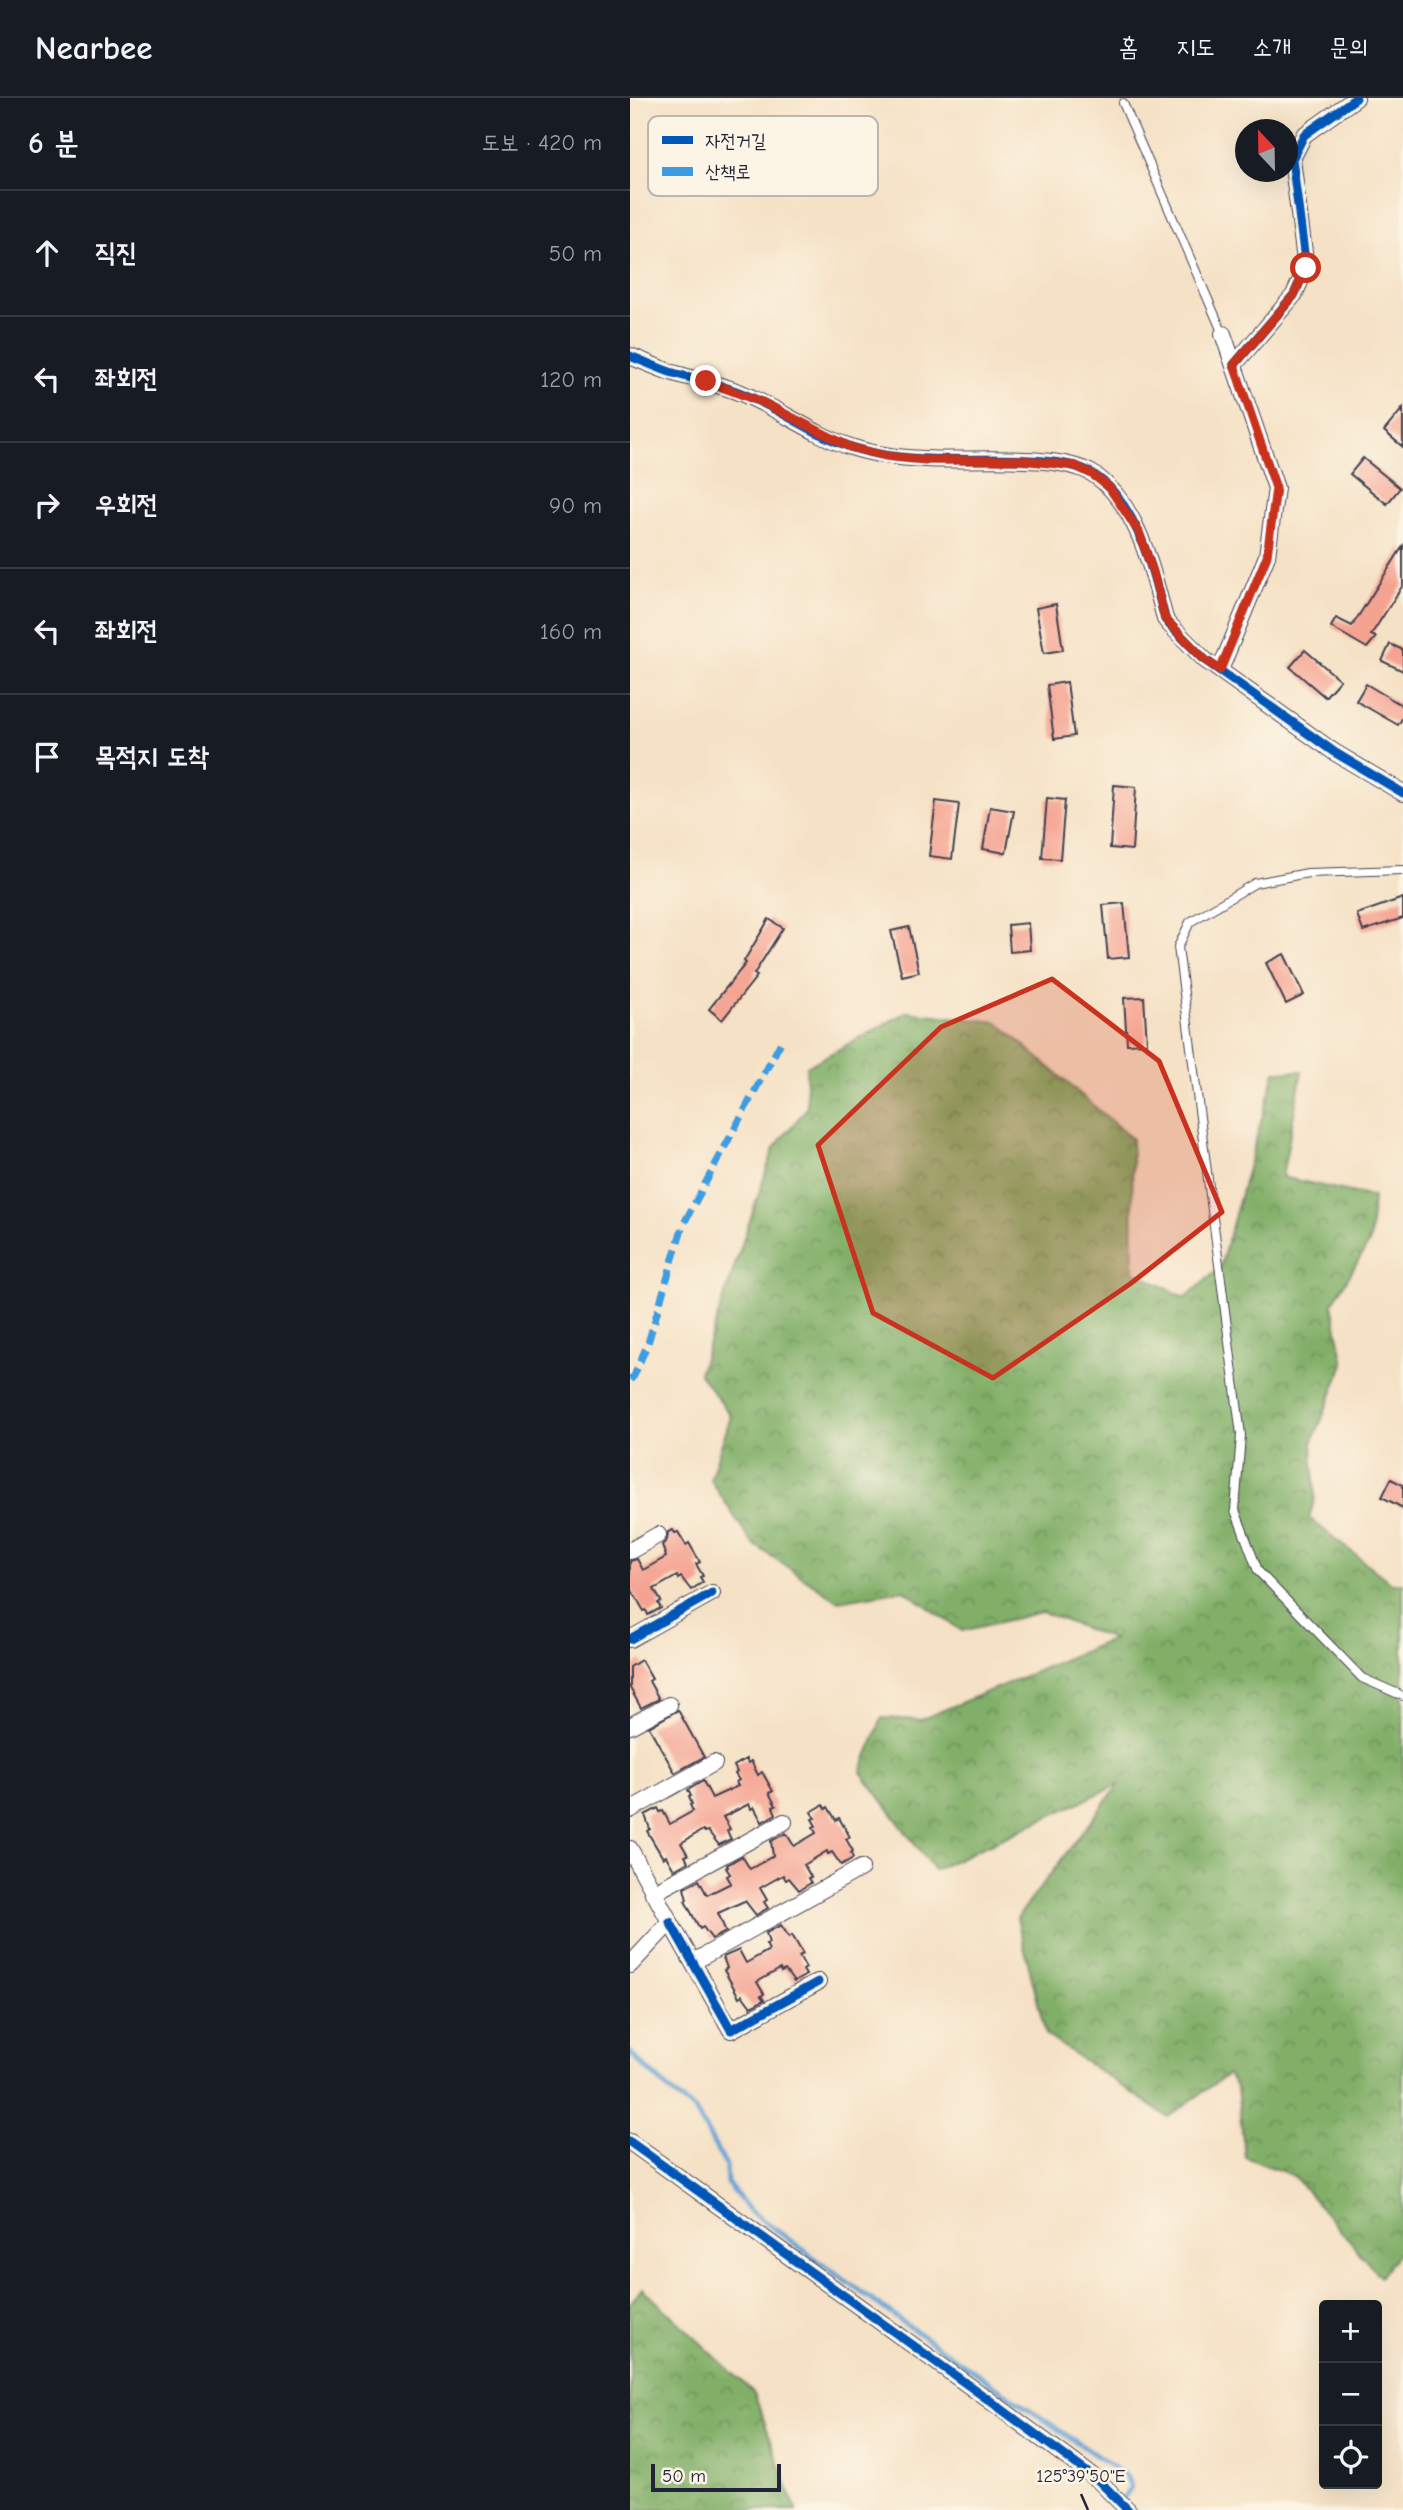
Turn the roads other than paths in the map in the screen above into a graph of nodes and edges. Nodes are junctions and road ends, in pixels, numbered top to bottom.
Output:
1 (1356, 98) edge
2 (1123, 103) dead end
3 (1223, 334) joint
4 (630, 356) edge
5 (1234, 365) junction
6 (1220, 670) junction
7 (1403, 793) edge
8 (1403, 870) edge
9 (658, 1535) dead end
10 (630, 1551) edge
11 (712, 1593) dead end
12 (630, 1639) edge
13 (1403, 1696) edge
14 (668, 1705) dead end
15 (630, 1726) edge
16 (714, 1763) dead end
17 (630, 1810) edge
18 (784, 1822) dead end
19 (630, 1849) edge
20 (861, 1868) dead end
21 (653, 1893) junction
22 (670, 1922) junction
23 (693, 1962) junction
24 (630, 1965) edge
25 (817, 1982) dead end
26 (630, 2142) edge
27 (1128, 2510) edge

1 - 5 street
2 - 3 lane
3 - 5 street
4 - 6 street
5 - 6 street
6 - 7 street
8 - 13 lane
9 - 10 street
11 - 12 street
14 - 15 street
16 - 17 street
18 - 21 street
19 - 21 street
20 - 23 street
21 - 22 street
22 - 23 street
22 - 24 street
23 - 25 street
26 - 27 street

